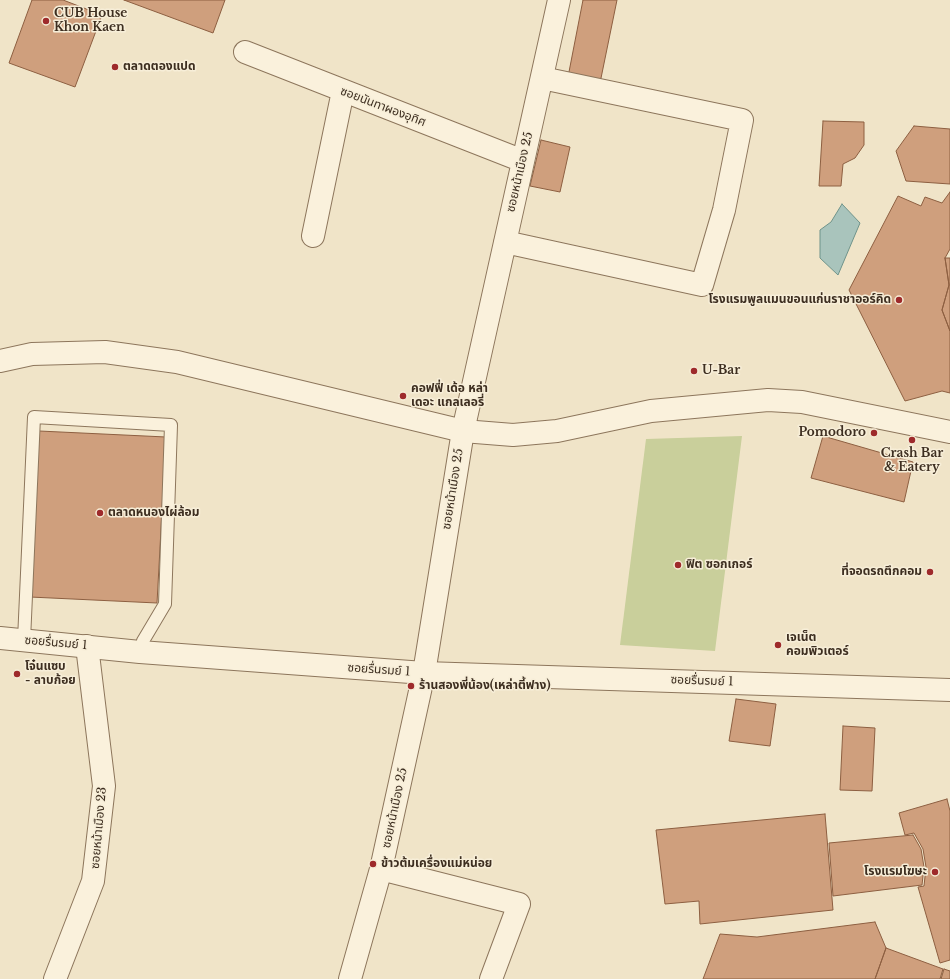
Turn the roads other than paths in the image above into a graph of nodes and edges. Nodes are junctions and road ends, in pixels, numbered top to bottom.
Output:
1 (559, 0) edge
2 (245, 52) dead end
3 (542, 78) junction
4 (343, 91) junction
5 (523, 160) junction
6 (313, 236) dead end
7 (505, 242) junction
8 (0, 361) edge
9 (463, 431) junction
10 (950, 432) edge
11 (0, 638) edge
12 (24, 640) junction
13 (87, 646) junction
14 (140, 652) junction
15 (424, 674) junction
16 (950, 690) edge
17 (381, 869) junction
18 (56, 979) edge
19 (350, 979) edge
20 (491, 979) edge

1 - 3 street, ซอยหน้าเมือง 25
2 - 4 street, ซอยนันทาผองอุทิศ
3 - 5 street, ซอยหน้าเมือง 25
3 - 7 street
4 - 5 street, ซอยนันทาผองอุทิศ
4 - 6 street
5 - 7 street, ซอยหน้าเมือง 25
7 - 9 street, ซอยหน้าเมือง 25
8 - 9 street
9 - 10 street
9 - 15 street, ซอยหน้าเมือง 25
11 - 12 street, ซอยรื่นรมย์ 1
12 - 13 street, ซอยรื่นรมย์ 1
12 - 14 lane
13 - 14 street, ซอยรื่นรมย์ 1
13 - 18 street, ซอยหน้าเมือง 23
14 - 15 street, ซอยรื่นรมย์ 1
15 - 16 street, ซอยรื่นรมย์ 1
15 - 17 street, ซอยหน้าเมือง 25
17 - 19 street, ซอยหน้าเมือง 25
17 - 20 street

